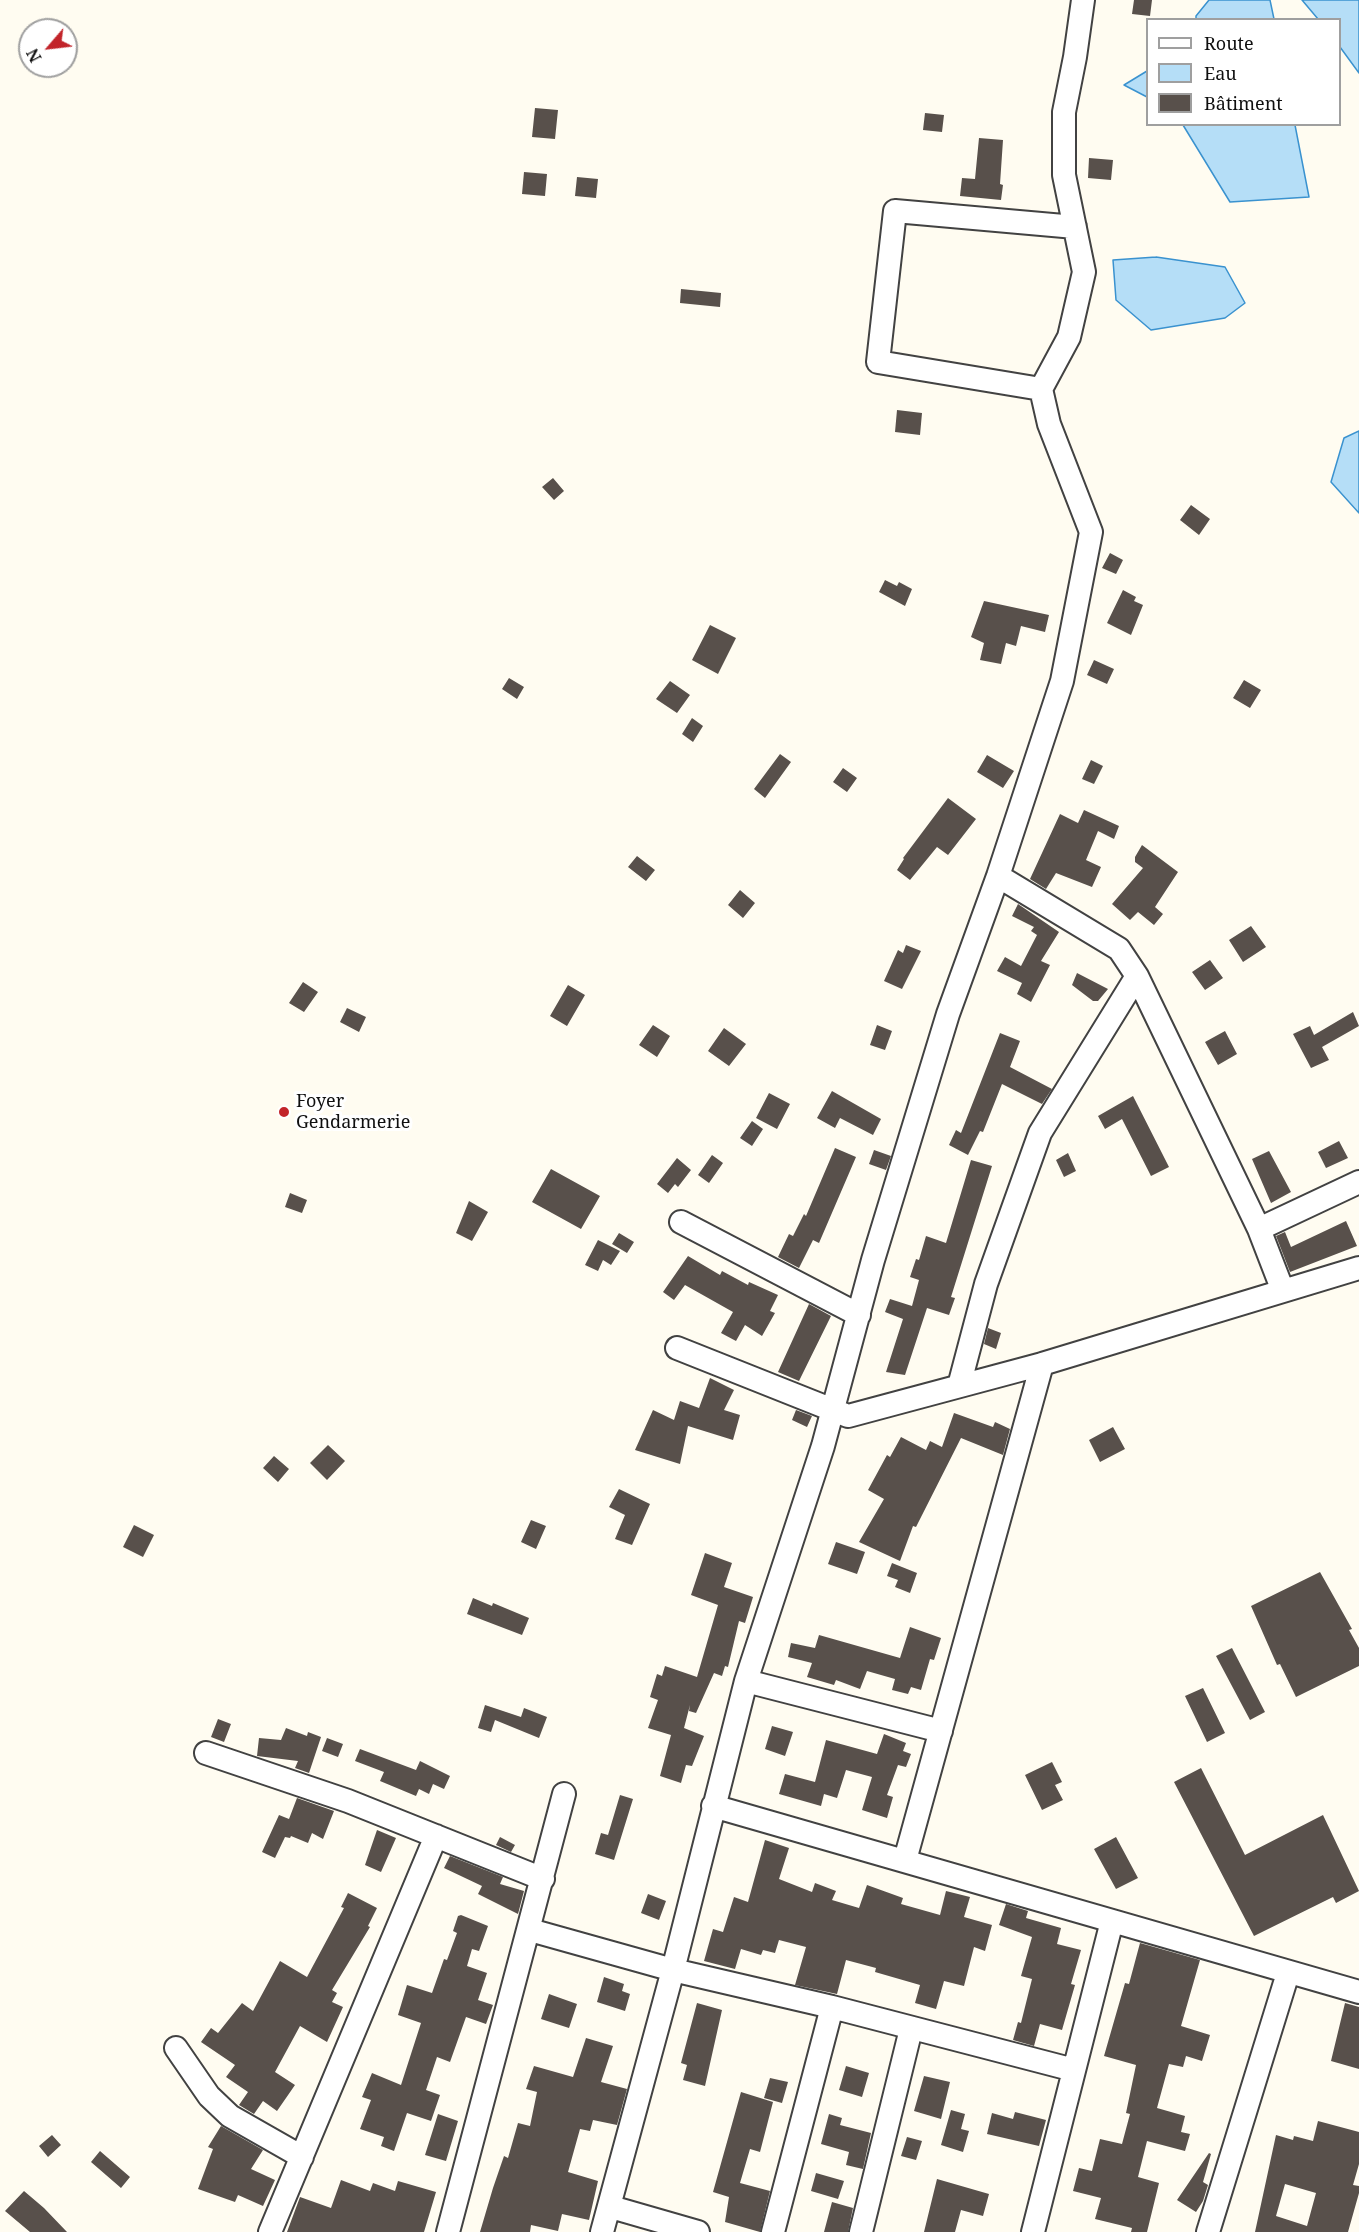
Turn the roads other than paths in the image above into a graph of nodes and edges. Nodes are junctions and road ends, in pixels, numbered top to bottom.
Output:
1 (1083, 0) edge
2 (1075, 227) junction
3 (1041, 389) junction
4 (998, 876) junction
5 (1137, 976) junction
6 (1359, 1182) edge
7 (681, 1222) dead end
8 (1259, 1230) junction
9 (1359, 1268) edge
10 (1283, 1291) junction
11 (859, 1315) junction
12 (677, 1348) dead end
13 (1042, 1364) junction
14 (959, 1386) junction
15 (833, 1412) junction
16 (746, 1681) junction
17 (941, 1731) junction
18 (206, 1754) dead end
19 (564, 1794) dead end
20 (713, 1806) junction
21 (436, 1836) junction
22 (905, 1860) junction
23 (543, 1879) junction
24 (1112, 1921) junction
25 (530, 1930) junction
26 (673, 1970) junction
27 (1288, 1973) junction
28 (1359, 1992) edge
29 (832, 2007) junction
30 (911, 2029) junction
31 (176, 2048) dead end
32 (1074, 2070) junction
33 (302, 2157) junction
34 (611, 2207) junction
35 (270, 2232) edge
36 (448, 2232) edge
37 (602, 2232) edge
38 (698, 2232) edge
39 (773, 2232) edge
40 (861, 2232) edge
41 (1034, 2232) edge
42 (1208, 2232) edge

1 - 2 street
2 - 3 street
2 - 3 street
3 - 4 street
4 - 5 street
4 - 11 street
5 - 8 street
5 - 14 street
6 - 8 street
7 - 11 street
8 - 10 street
9 - 10 street
10 - 13 street
11 - 15 street
12 - 15 street
13 - 14 street
13 - 17 street
14 - 15 street
15 - 16 street
16 - 17 street
16 - 20 street
17 - 22 street
18 - 21 street
19 - 23 street
20 - 22 street
20 - 26 street
21 - 23 street
21 - 33 street
22 - 24 street
23 - 25 street
24 - 27 street
24 - 32 street
25 - 26 street
25 - 36 street
26 - 29 street
26 - 34 street
27 - 28 street
27 - 42 street
29 - 30 street
29 - 39 street
30 - 32 street
30 - 40 street
31 - 33 street
32 - 41 street
33 - 35 street
34 - 37 street
34 - 38 street

